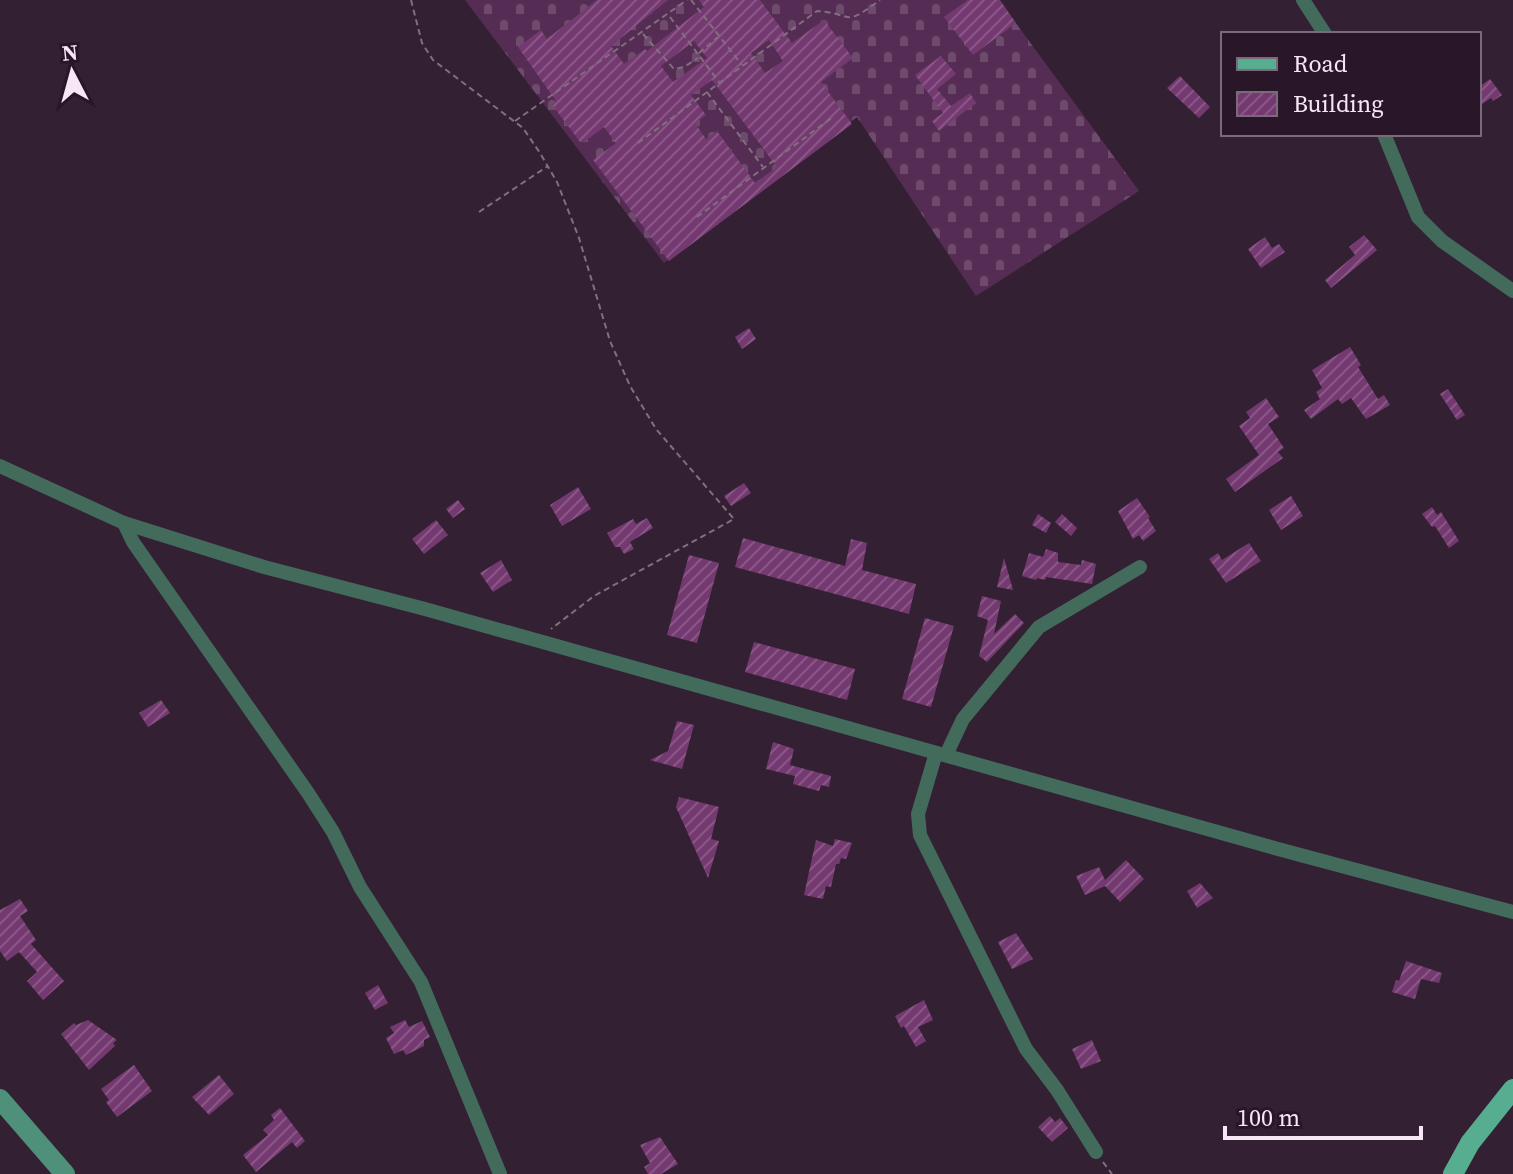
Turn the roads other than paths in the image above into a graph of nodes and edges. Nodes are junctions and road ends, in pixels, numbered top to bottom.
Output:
1 (1303, 0) edge
2 (1324, 32) edge
3 (1385, 136) edge
4 (1512, 288) edge
5 (0, 466) edge
6 (124, 523) junction
7 (1140, 567) dead end
8 (941, 754) junction
9 (1513, 912) edge
10 (1513, 1089) edge
11 (0, 1099) edge
12 (1096, 1152) dead end
13 (65, 1174) edge
14 (500, 1174) edge
15 (1453, 1174) edge

1 - 2 street
3 - 4 street
5 - 6 street
6 - 8 street
6 - 14 street
7 - 8 street
8 - 9 street
8 - 12 street
10 - 15 main road
11 - 13 main road

